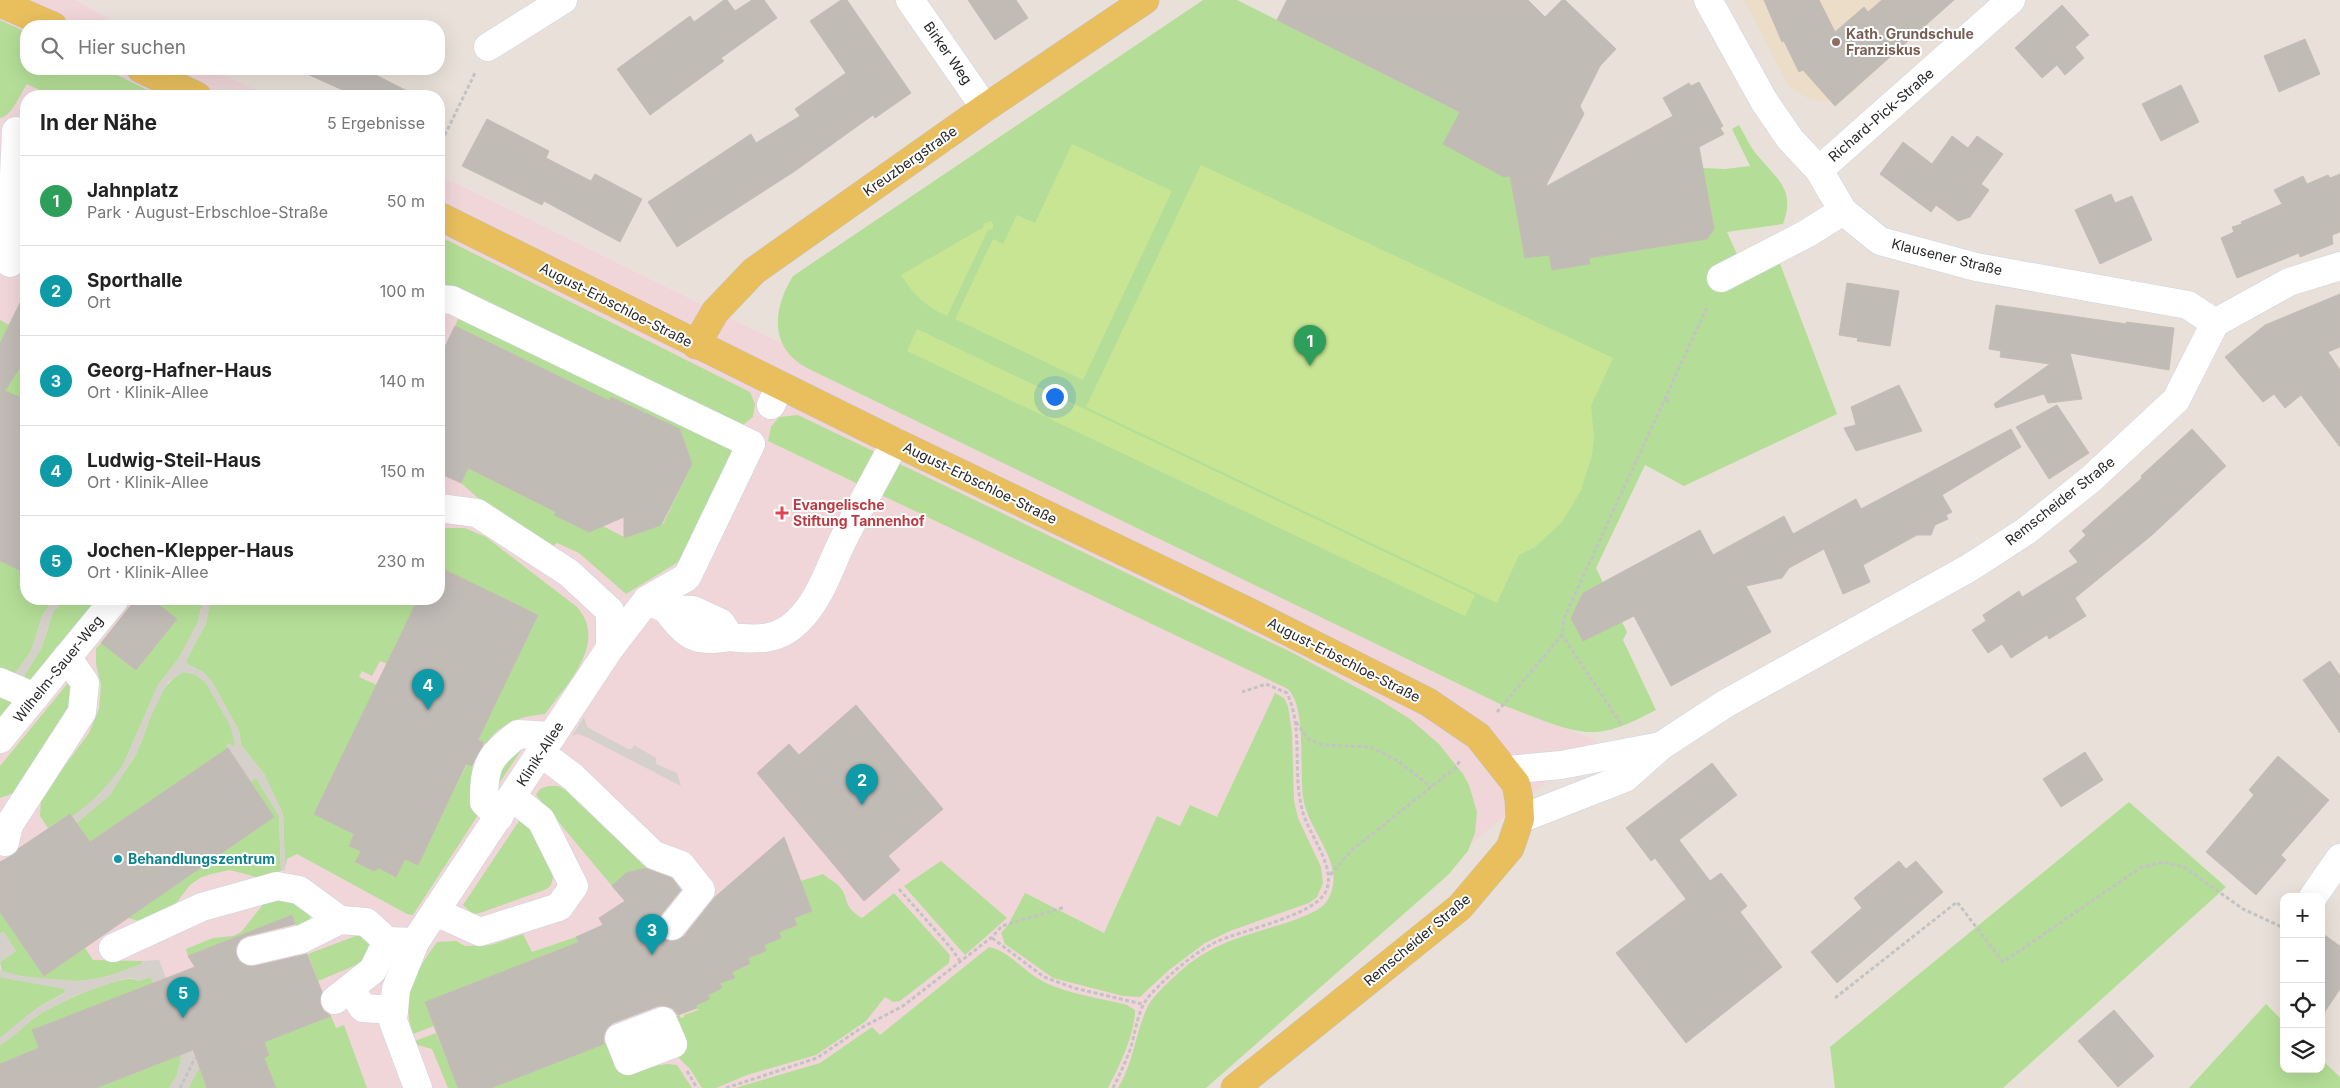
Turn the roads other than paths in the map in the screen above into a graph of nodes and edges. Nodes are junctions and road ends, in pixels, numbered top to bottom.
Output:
1 (564, 0) edge
2 (910, 0) edge
3 (1145, 0) edge
4 (1708, 0) edge
5 (2012, 0) edge
6 (0, 3) edge
7 (39, 20) edge
8 (488, 47) road end
9 (154, 75) edge
10 (185, 90) edge
11 (985, 108) junction
12 (14, 129) edge
13 (1819, 170) junction
14 (1843, 211) junction
15 (445, 219) edge
16 (10, 263) dead end
17 (2340, 266) edge
18 (1721, 278) road end
19 (445, 299) edge
20 (2215, 322) junction
21 (696, 345) junction
22 (895, 442) junction
23 (445, 509) edge
24 (110, 605) edge
25 (656, 605) junction
26 (610, 648) junction
27 (67, 658) junction
28 (0, 682) edge
29 (35, 697) junction
30 (0, 739) edge
31 (546, 745) junction
32 (1661, 746) junction
33 (1506, 770) junction
34 (505, 807) junction
35 (1520, 819) junction
36 (4, 842) dead end
37 (2340, 858) edge
38 (2316, 893) edge
39 (436, 912) junction
40 (340, 920) junction
41 (672, 926) dead end
42 (387, 941) junction
43 (415, 942) junction
44 (113, 948) dead end
45 (252, 951) dead end
46 (394, 1010) junction
47 (412, 1084) edge
48 (1235, 1088) edge

1 - 8 street
2 - 11 street, Birker Weg
3 - 11 main road, Kreuzbergstraße
4 - 13 street, Klausener Straße
5 - 13 street, Richard-Pick-Straße
6 - 7 main road
9 - 10 main road
11 - 21 main road, Kreuzbergstraße
12 - 16 street
13 - 14 street, Klausener Straße
14 - 18 street
14 - 20 street, Klausener Straße
15 - 21 main road, August-Erbschloe-Straße
17 - 20 street
19 - 25 street, Klinik-Allee
20 - 32 street, Remscheider Straße
21 - 22 main road, August-Erbschloe-Straße
22 - 25 street
22 - 33 main road, August-Erbschloe-Straße
23 - 26 street
24 - 27 street, Wilhelm-Sauer-Weg
25 - 26 street, Klinik-Allee
26 - 31 street, Klinik-Allee
27 - 29 street, Wilhelm-Sauer-Weg
27 - 36 street
28 - 29 street
29 - 30 street, Wilhelm-Sauer-Weg
31 - 34 street, Klinik-Allee
31 - 34 street
31 - 41 street
32 - 33 street, Remscheider Straße
32 - 35 street, Remscheider Straße
33 - 35 main road, August-Erbschloe-Straße
34 - 39 street, Klinik-Allee
34 - 39 street
35 - 48 main road, Remscheider Straße
37 - 38 street
39 - 43 street, Klinik-Allee
40 - 42 street
40 - 44 street
40 - 45 street
42 - 43 street
42 - 46 street
43 - 46 street, Klinik-Allee
46 - 47 street, Klinik-Allee

